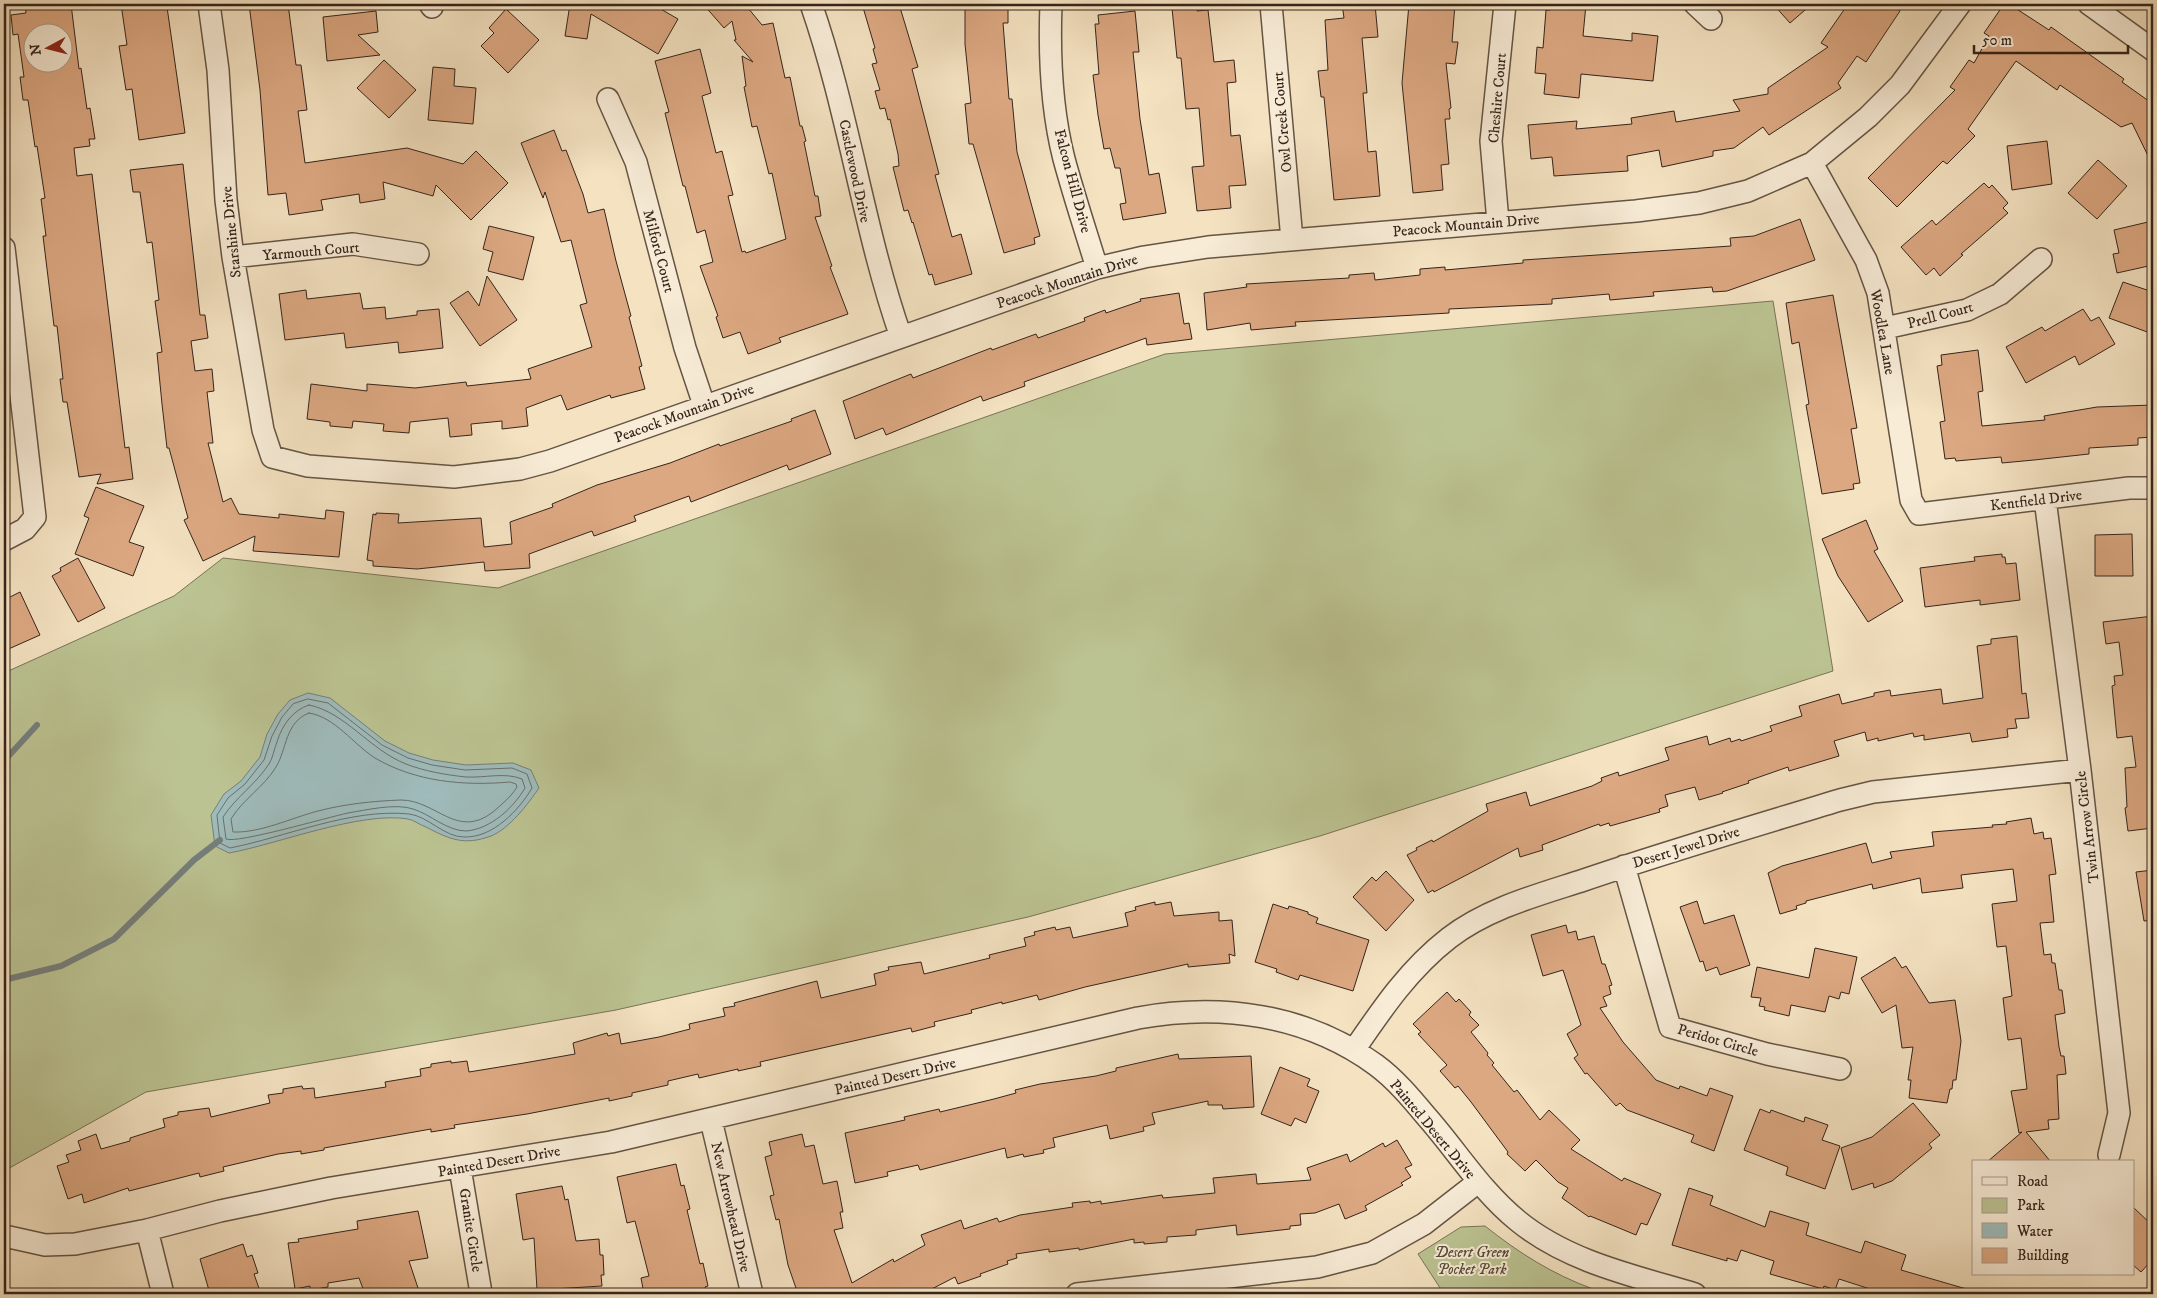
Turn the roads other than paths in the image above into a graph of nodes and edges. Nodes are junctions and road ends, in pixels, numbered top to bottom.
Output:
1 (208, 4) edge
2 (811, 4) edge
3 (1051, 4) edge
4 (1271, 4) edge
5 (1505, 4) edge
6 (1695, 4) edge
7 (1960, 4) edge
8 (2089, 4) edge
9 (1711, 19) dead end
10 (2153, 50) edge
11 (608, 99) dead end
12 (1812, 162) junction
13 (1498, 222) junction
14 (1292, 240) junction
15 (4, 248) edge
16 (418, 254) dead end
17 (233, 258) junction
18 (2041, 259) dead end
19 (1097, 268) junction
20 (1885, 328) junction
21 (901, 337) junction
22 (704, 405) junction
23 (272, 457) joint
24 (2153, 488) edge
25 (2045, 498) junction
26 (1919, 514) joint
27 (4, 540) edge
28 (2080, 770) junction
29 (1624, 866) junction
30 (1354, 1050) junction
31 (1840, 1069) dead end
32 (710, 1120) junction
33 (2109, 1155) dead end
34 (460, 1168) junction
35 (1478, 1182) junction
36 (148, 1230) junction
37 (9, 1237) dead end
38 (481, 1293) dead end
39 (163, 1294) edge
40 (752, 1294) edge
41 (1076, 1294) edge
42 (1695, 1294) edge

1 - 17 street, Starshine Drive
2 - 21 street, Castlewood Drive
3 - 19 street, Falcon Hill Drive
4 - 14 street, Owl Creek Court
5 - 13 street, Cheshire Court
6 - 9 street
7 - 12 street, Peacock Mountain Drive
8 - 10 street
11 - 22 street, Milford Court
12 - 13 street, Peacock Mountain Drive
12 - 20 street, Woodlea Lane
13 - 14 street, Peacock Mountain Drive
14 - 19 street, Peacock Mountain Drive
15 - 27 street
16 - 17 street, Yarmouth Court
17 - 23 street, Starshine Drive
18 - 20 street, Prell Court
19 - 21 street, Peacock Mountain Drive
20 - 26 street, Woodlea Lane
21 - 22 street, Peacock Mountain Drive
22 - 23 street, Peacock Mountain Drive
24 - 25 street, Kentfield Drive
25 - 26 street, Kentfield Drive
25 - 28 street, Twin Arrow Circle
28 - 29 street, Desert Jewel Drive
28 - 33 street, Twin Arrow Circle
29 - 30 street, Desert Jewel Drive
29 - 31 street, Peridot Circle
30 - 32 street, Painted Desert Drive
30 - 35 street, Painted Desert Drive
32 - 34 street, Painted Desert Drive
32 - 40 street, New Arrowhead Drive
34 - 36 street, Painted Desert Drive
34 - 38 street, Granite Circle
35 - 41 street
35 - 42 street, Painted Desert Drive
36 - 37 street, Painted Desert Drive
36 - 39 street

